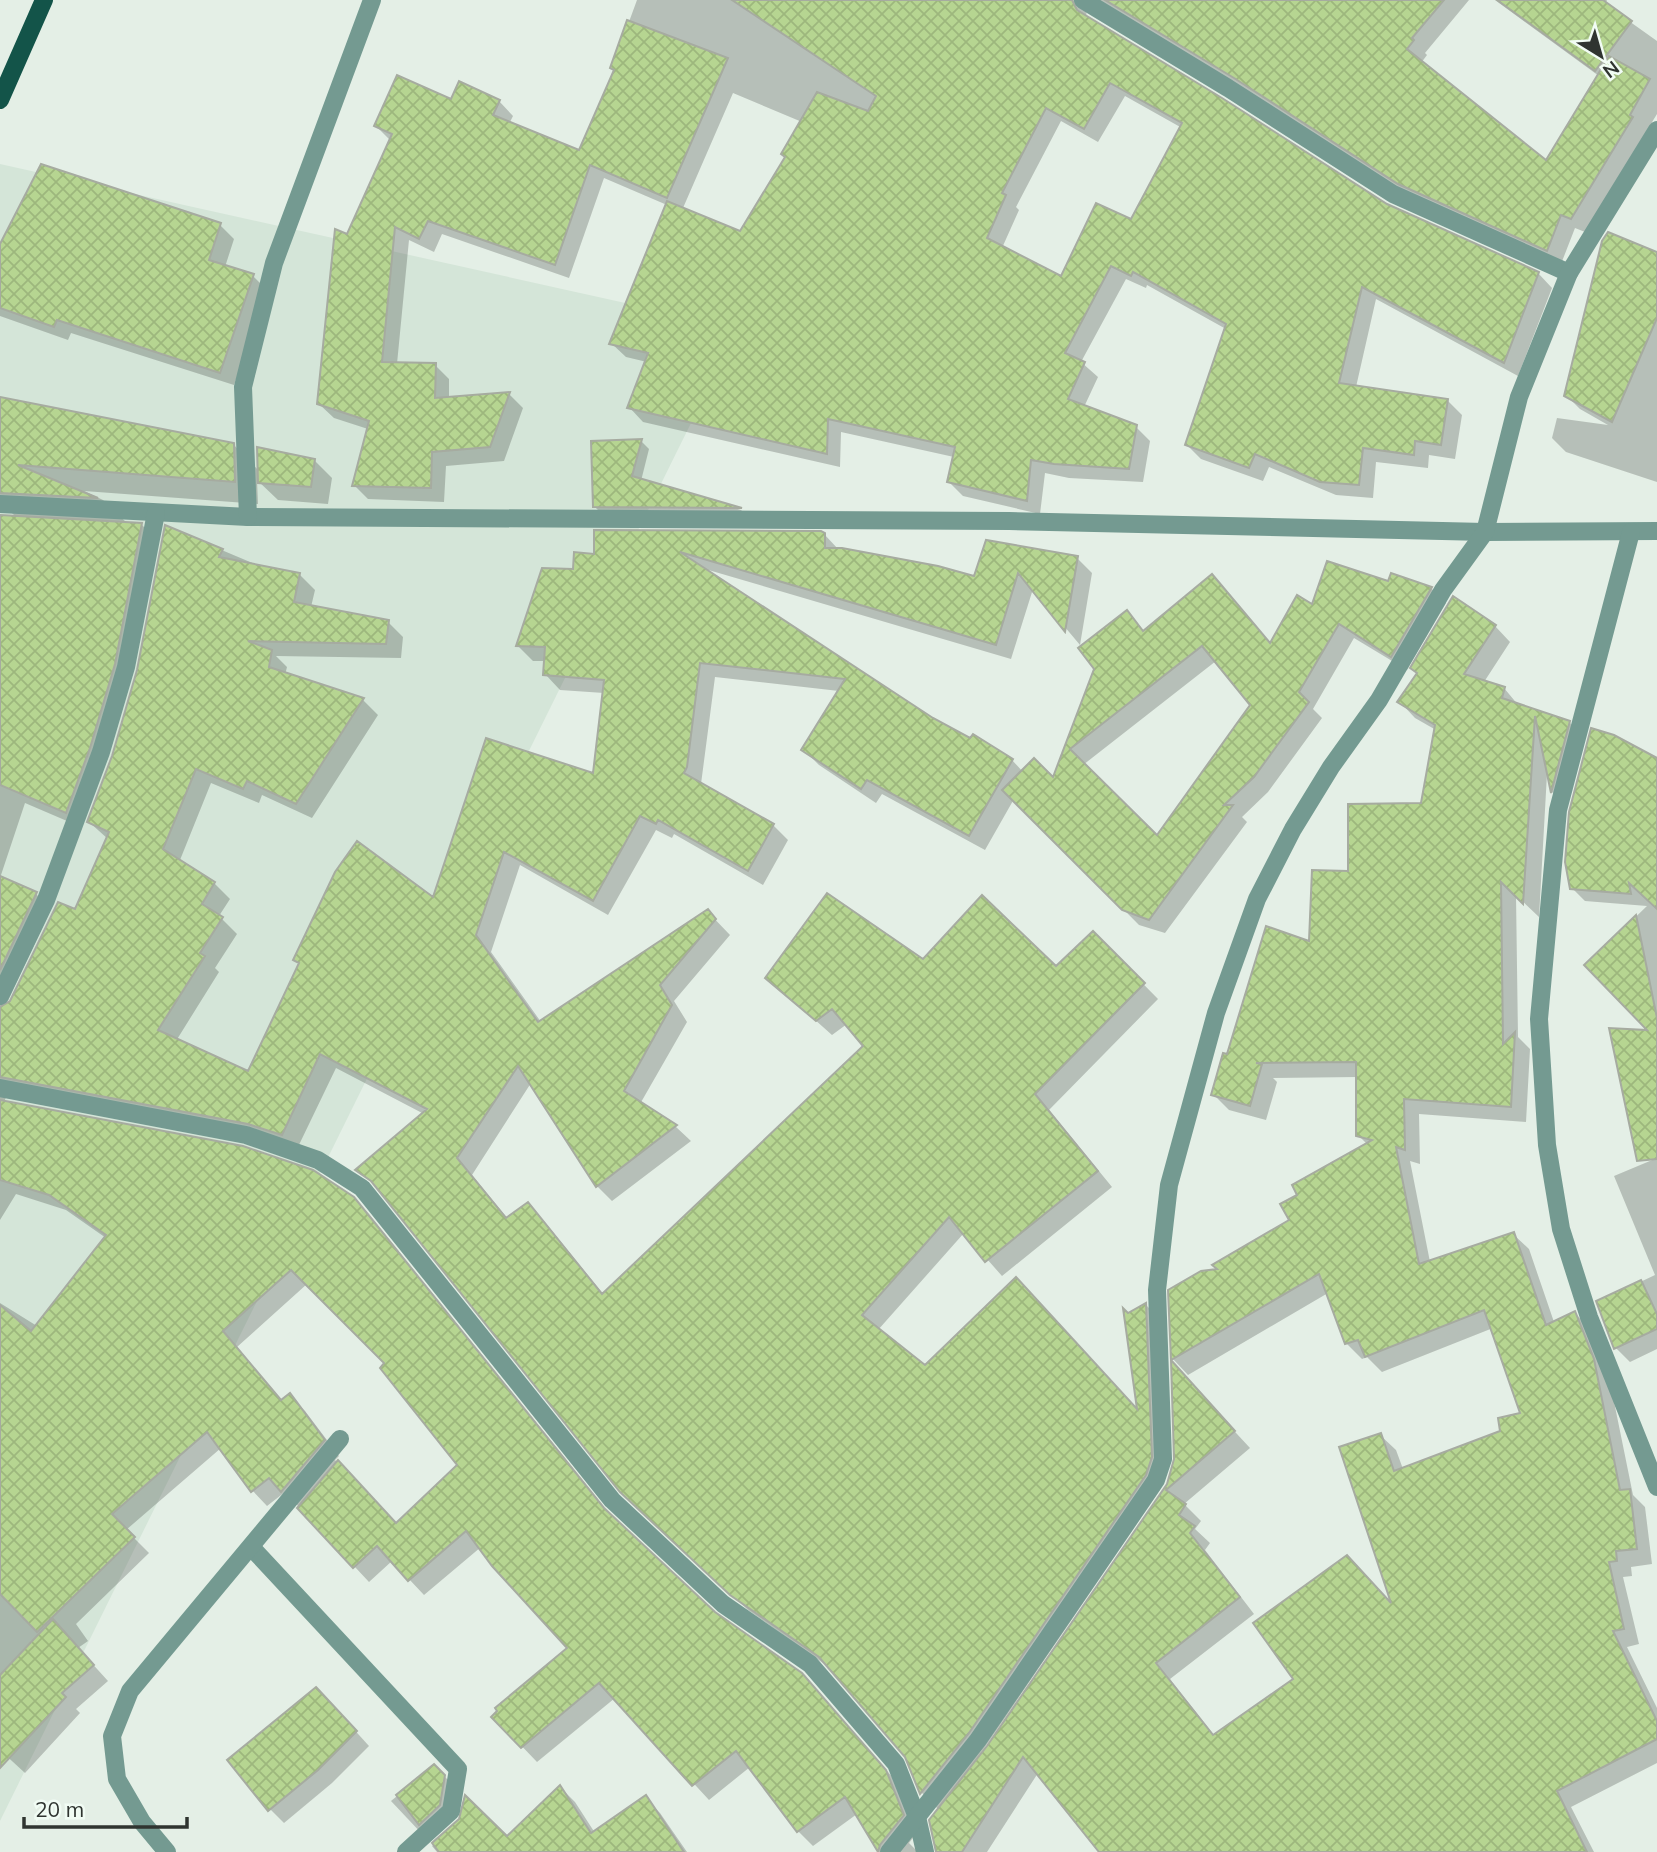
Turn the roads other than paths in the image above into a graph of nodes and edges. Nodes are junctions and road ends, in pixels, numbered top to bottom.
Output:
1 (44, 0) edge
2 (372, 0) edge
3 (1083, 0) edge
4 (0, 100) edge
5 (1657, 130) edge
6 (1569, 274) junction
7 (0, 504) edge
8 (156, 513) junction
9 (248, 517) junction
10 (1657, 531) edge
11 (1485, 532) junction
12 (1631, 532) junction
13 (0, 996) edge
14 (0, 1088) edge
15 (340, 1439) dead end
16 (1657, 1487) edge
17 (251, 1547) junction
18 (918, 1817) junction
19 (167, 1852) edge
20 (406, 1852) edge
21 (889, 1852) edge
22 (925, 1852) edge

1 - 4 main road
2 - 9 street
3 - 6 street
5 - 6 street
6 - 11 street
7 - 8 street
8 - 9 street
8 - 13 street
9 - 11 street
10 - 12 street
11 - 12 street
11 - 18 street
12 - 16 street
14 - 18 street
15 - 17 street
17 - 19 street
17 - 20 street
18 - 21 street
18 - 22 street

